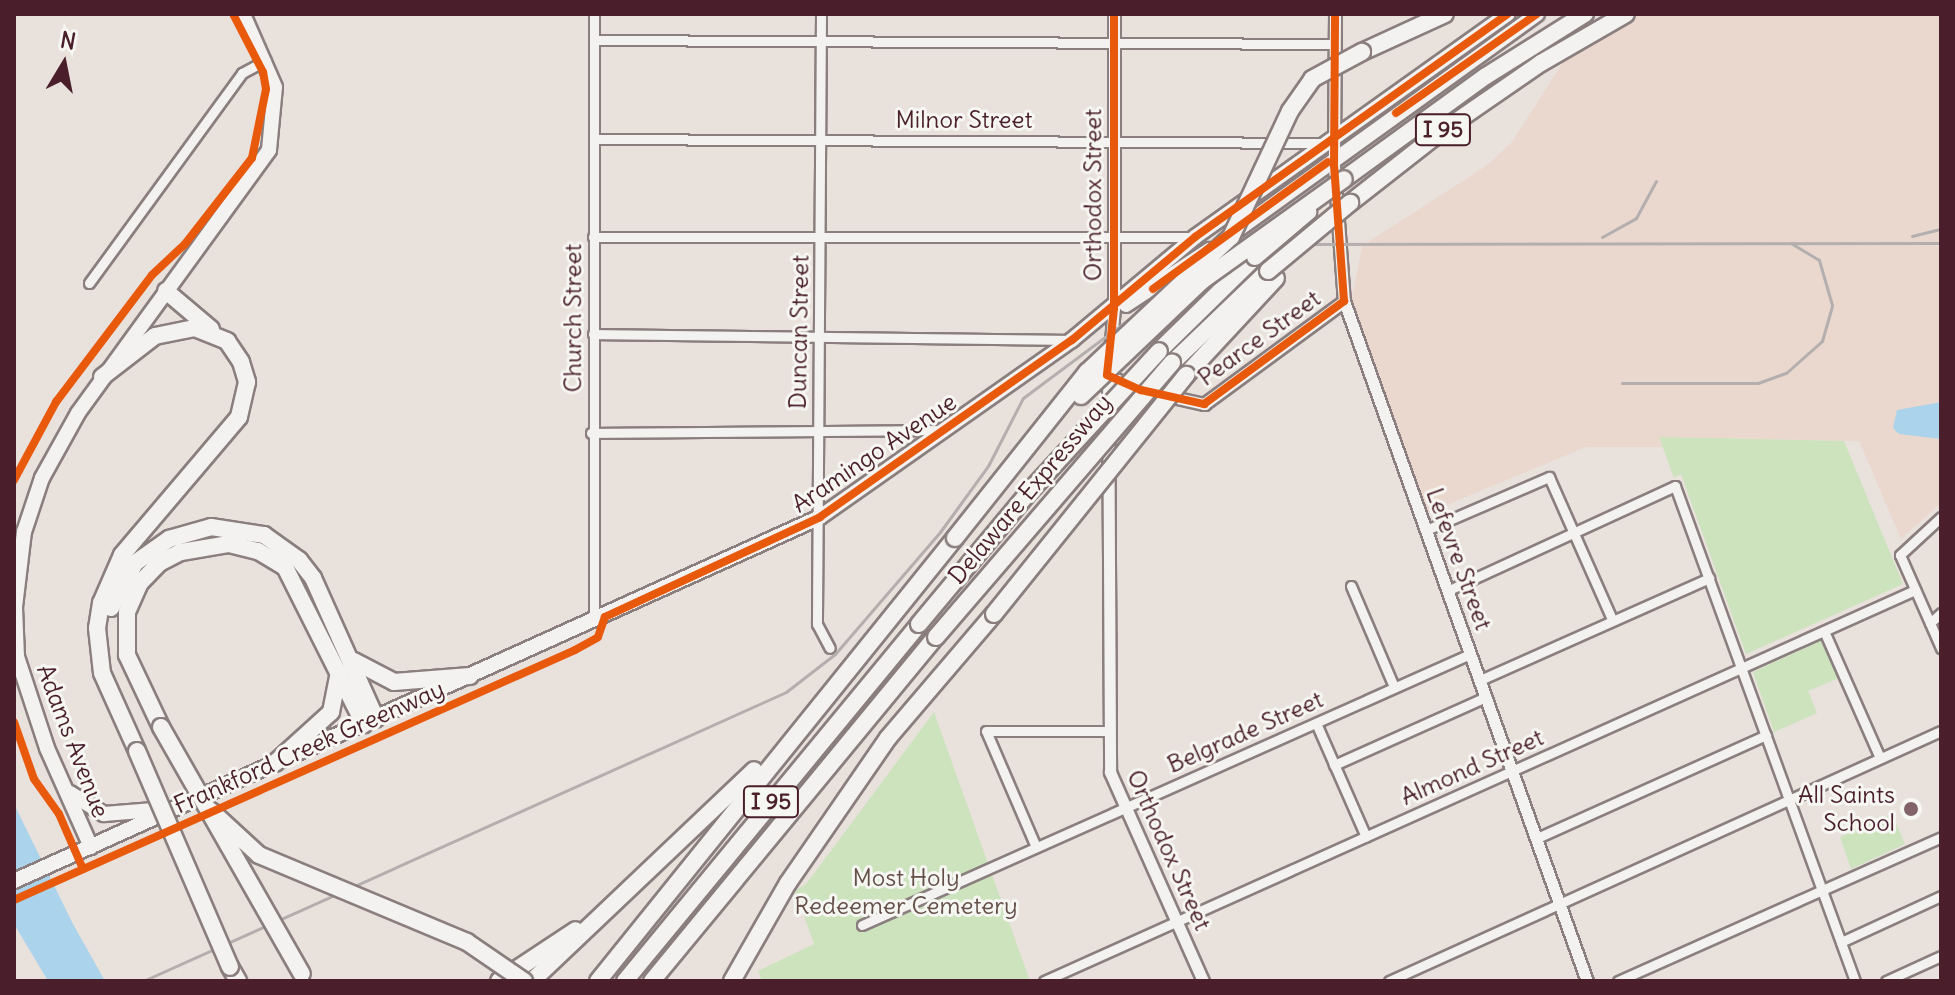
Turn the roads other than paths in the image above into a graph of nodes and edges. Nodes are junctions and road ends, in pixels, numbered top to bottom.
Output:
1 (243, 14) edge
2 (594, 14) edge
3 (821, 14) edge
4 (1114, 14) edge
5 (1335, 14) edge
6 (1445, 14) edge
7 (1508, 14) edge
8 (1537, 14) edge
9 (1585, 14) edge
10 (1626, 14) edge
11 (594, 40) junction
12 (821, 42) junction
13 (1114, 44) junction
14 (1335, 44) junction
15 (266, 60) junction
16 (594, 139) junction
17 (820, 139) junction
18 (1112, 141) junction
19 (1334, 151) junction
20 (1344, 179) junction
21 (593, 237) junction
22 (820, 237) junction
23 (1195, 237) junction
24 (1112, 240) junction
25 (1272, 275) junction
26 (89, 283) dead end
27 (166, 291) junction
28 (1344, 301) junction
29 (1114, 308) junction
30 (217, 334) junction
31 (593, 334) junction
32 (820, 336) junction
33 (1072, 340) junction
34 (1107, 375) junction
35 (102, 377) junction
36 (945, 430) junction
37 (591, 433) junction
38 (818, 435) junction
39 (820, 517) junction
40 (1941, 517) edge
41 (1426, 530) junction
42 (1574, 535) junction
43 (955, 538) junction
44 (1709, 578) junction
45 (1351, 586) dead end
46 (1449, 590) junction
47 (1915, 590) junction
48 (1941, 613) edge
49 (1612, 619) junction
50 (594, 621) junction
51 (1930, 623) junction
52 (1824, 631) junction
53 (830, 648) dead end
54 (1941, 648) edge
55 (1470, 654) junction
56 (350, 657) junction
57 (1742, 669) junction
58 (339, 670) junction
59 (470, 676) junction
60 (843, 676) junction
61 (1480, 680) junction
62 (1394, 687) junction
63 (1486, 697) junction
64 (370, 721) junction
65 (1316, 723) junction
66 (127, 726) junction
67 (1108, 731) junction
68 (1941, 731) edge
69 (1766, 735) junction
70 (1880, 758) junction
71 (275, 763) junction
72 (1334, 765) junction
73 (1513, 771) junction
74 (60, 777) junction
75 (1789, 800) junction
76 (178, 808) junction
77 (1124, 808) junction
78 (211, 811) junction
79 (1366, 837) junction
80 (1941, 837) edge
81 (1537, 838) junction
82 (91, 847) junction
83 (1036, 847) junction
84 (649, 872) junction
85 (14, 881) edge
86 (1822, 891) junction
87 (1941, 896) edge
88 (1560, 905) junction
89 (1176, 922) junction
90 (862, 925) dead end
91 (1841, 942) junction
92 (1941, 956) edge
93 (234, 976) edge
94 (306, 979) edge
95 (499, 981) edge
96 (524, 981) edge
97 (532, 981) edge
98 (598, 981) edge
99 (625, 981) edge
100 (652, 981) edge
101 (732, 981) edge
102 (1044, 981) edge
103 (1203, 981) edge
104 (1389, 981) edge
105 (1587, 981) edge
106 (1618, 981) edge
107 (1855, 981) edge
108 (1886, 981) edge

1 - 15 main road, Adams Avenue
2 - 11 street, Church Street
3 - 12 street, Duncan Street
4 - 13 street, Orthodox Street
5 - 14 street, Lefevre Street
6 - 43 highway, bridge
7 - 19 main road
8 - 19 main road
9 - 20 highway, Delaware Expressway / I 95
10 - 25 highway, I 95, bridge
11 - 12 street
11 - 16 street, Church Street
12 - 13 street
12 - 17 street, Duncan Street
13 - 14 street
13 - 18 street, Orthodox Street
14 - 19 street, Lefevre Street
15 - 26 street
15 - 27 main road, Adams Avenue
16 - 17 street, Milnor Street
16 - 21 street, Church Street
17 - 18 street, Milnor Street
17 - 22 street, Duncan Street
18 - 19 street, Milnor Street
18 - 24 street, Orthodox Street
19 - 23 main road
19 - 28 street, Lefevre Street
19 - 29 main road
20 - 43 highway, bridge
20 - 99 highway, Delaware Expressway / I 95, bridge
21 - 22 street
21 - 31 street, Church Street
22 - 24 street
22 - 32 street, Duncan Street
23 - 24 street
23 - 29 main road
24 - 29 street, Orthodox Street
25 - 100 highway, Delaware Expressway / I 95, bridge
25 - 101 highway, bridge
27 - 30 highway
27 - 35 main road, Adams Avenue
28 - 34 street, Pearce Street
28 - 41 street, Lefevre Street
29 - 33 main road, Aramingo Avenue
29 - 34 street, Orthodox Street
30 - 35 highway
30 - 66 highway
31 - 32 street
31 - 37 street, Church Street
32 - 33 street
32 - 38 street, Duncan Street
33 - 36 main road, Aramingo Avenue
34 - 67 street, Orthodox Street
35 - 74 main road, Adams Avenue
36 - 38 street
36 - 39 main road, Aramingo Avenue
37 - 38 street
37 - 50 street, Church Street
38 - 39 street, Duncan Street
39 - 50 main road, Aramingo Avenue
39 - 53 street, Duncan Street
40 - 47 street
41 - 42 street
41 - 46 street, Lefevre Street
42 - 44 street
42 - 46 street
42 - 49 street
43 - 60 highway
44 - 49 street
44 - 57 street
45 - 62 street
46 - 55 street, Lefevre Street
47 - 51 street
47 - 52 street, Almond Street
48 - 51 street
49 - 61 street
50 - 59 main road, Aramingo Avenue
51 - 54 street
52 - 57 street, Almond Street
52 - 70 street
55 - 61 street, Lefevre Street
55 - 62 street, Belgrade Street
56 - 59 highway
56 - 64 highway
56 - 66 highway
57 - 69 street
57 - 73 street, Almond Street
58 - 64 highway
58 - 71 highway
58 - 78 highway, bridge
59 - 64 main road, Aramingo Avenue
60 - 84 highway
60 - 98 highway
61 - 63 street, Lefevre Street
62 - 65 street, Belgrade Street
63 - 72 street
63 - 73 street, Lefevre Street
64 - 71 main road, Aramingo Avenue
65 - 72 street
65 - 77 street, Belgrade Street
66 - 93 highway, bridge
67 - 77 street, Orthodox Street
67 - 83 street
68 - 70 street
69 - 75 street
69 - 81 street
70 - 75 street
71 - 76 main road, Aramingo Avenue
72 - 79 street
73 - 79 street, Almond Street
73 - 81 street, Lefevre Street
74 - 76 main road
74 - 82 main road, Adams Avenue
75 - 86 street
75 - 88 street
76 - 82 main road, Aramingo Avenue
77 - 83 street, Belgrade Street
77 - 89 street, Orthodox Street
78 - 94 highway, bridge
78 - 96 highway, bridge
79 - 89 street, Almond Street
80 - 86 street
81 - 88 street, Lefevre Street
82 - 85 main road, Aramingo Avenue
83 - 90 street, Belgrade Street
84 - 95 highway
84 - 97 highway
86 - 91 street
86 - 106 street
87 - 91 street
88 - 104 street
88 - 105 street, Lefevre Street
89 - 102 street, Almond Street
89 - 103 street, Orthodox Street
91 - 107 street
92 - 108 street

